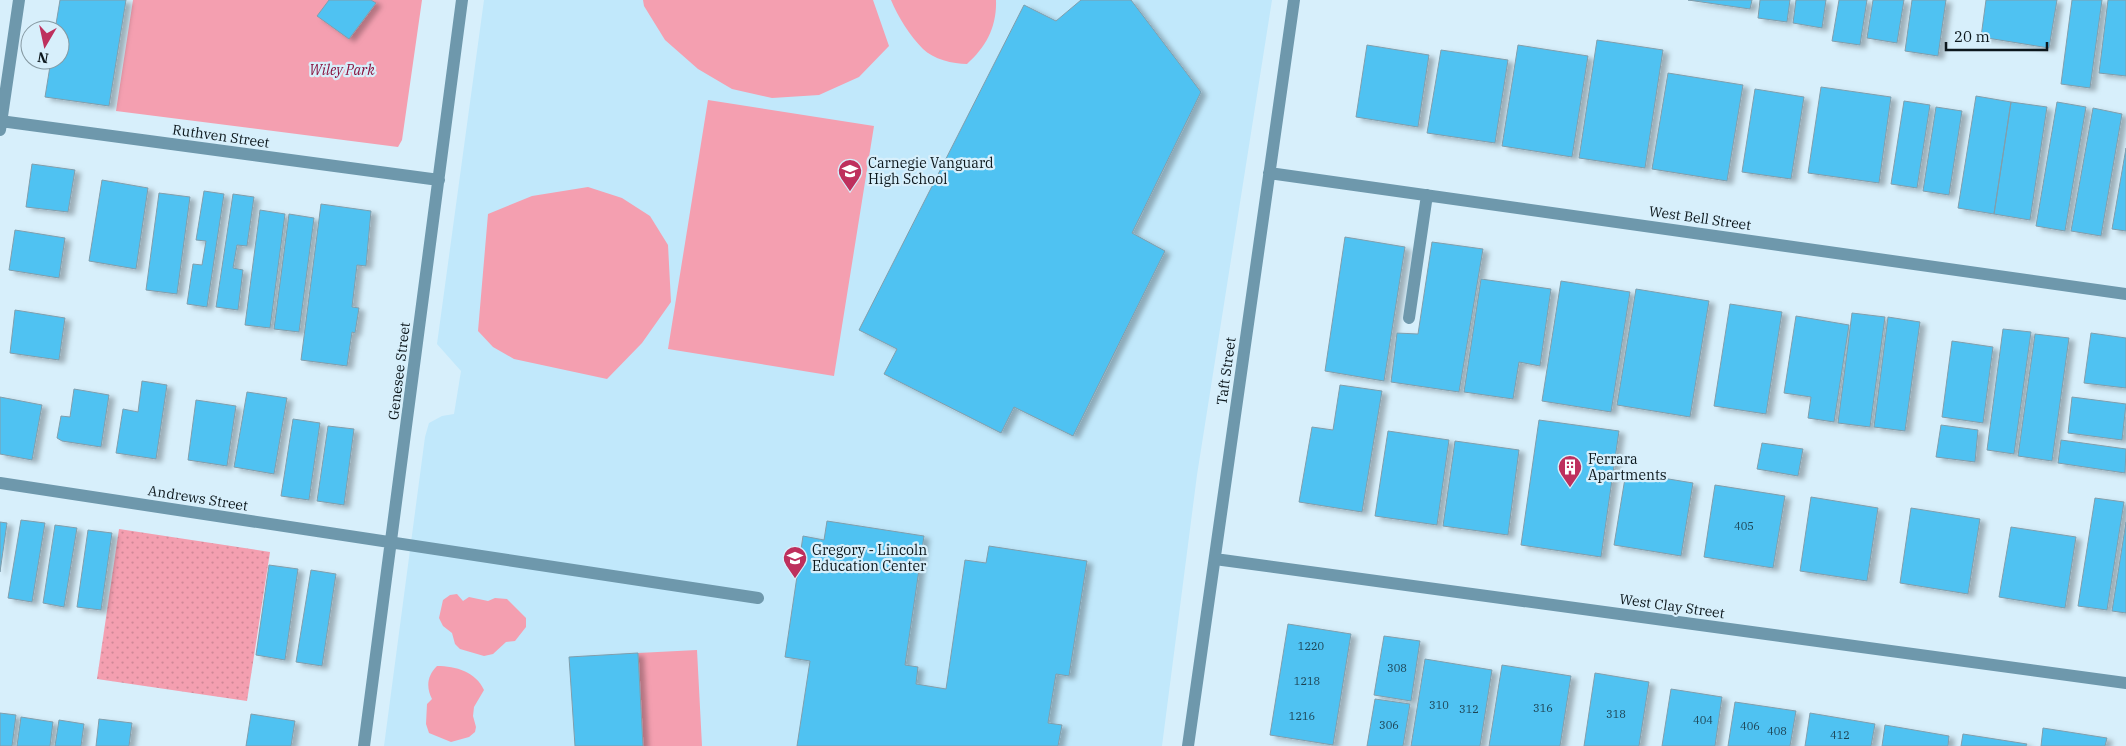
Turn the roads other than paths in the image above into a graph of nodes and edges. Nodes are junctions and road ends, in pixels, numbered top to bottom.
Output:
1 (19, 0) edge
2 (462, 0) edge
3 (1294, 0) edge
4 (0, 124) edge
5 (1269, 173) junction
6 (439, 180) junction
7 (1428, 195) junction
8 (2126, 294) edge
9 (1409, 318) dead end
10 (0, 483) edge
11 (392, 542) junction
12 (1215, 559) junction
13 (758, 598) dead end
14 (2126, 683) edge
15 (364, 746) edge
16 (1188, 746) edge

1 - 4 street
2 - 6 street, Genesee Street
3 - 5 street, Taft Street
4 - 6 street, Ruthven Street
5 - 7 street, West Bell Street
5 - 12 street, Taft Street
6 - 11 street, Genesee Street
7 - 8 street, West Bell Street
7 - 9 street
10 - 11 street, Andrews Street
11 - 13 street, Andrews Street
11 - 15 street, Genesee Street
12 - 14 street, West Clay Street
12 - 16 street, Taft Street

